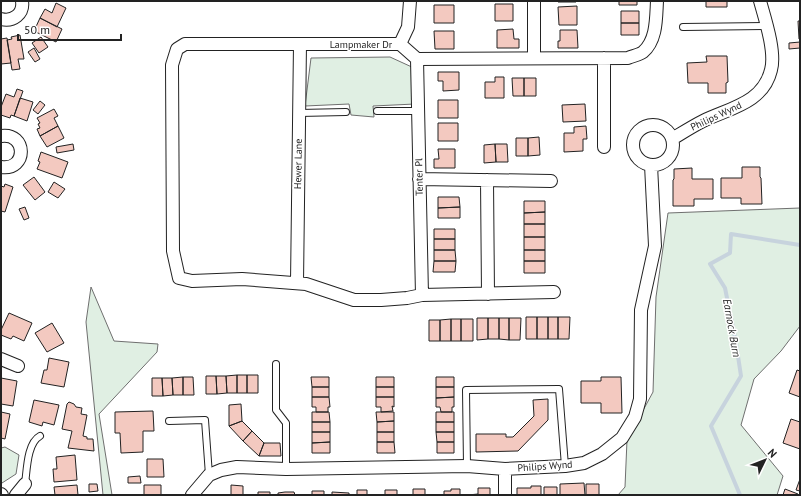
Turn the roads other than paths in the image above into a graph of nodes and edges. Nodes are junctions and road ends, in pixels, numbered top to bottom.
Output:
1 (22, 1) edge
2 (410, 1) edge
3 (534, 1) edge
4 (657, 1) edge
5 (760, 1) edge
6 (1, 19) edge
7 (767, 26) junction
8 (683, 27) dead end
9 (300, 44) junction
10 (400, 44) junction
11 (534, 58) junction
12 (604, 58) junction
13 (417, 59) junction
14 (377, 111) dead end
15 (418, 111) junction
16 (346, 112) dead end
17 (299, 113) junction
18 (1, 136) edge
19 (672, 139) junction
20 (604, 147) dead end
21 (651, 165) junction
22 (1, 167) edge
23 (419, 179) junction
24 (487, 180) junction
25 (551, 181) dead end
26 (297, 283) junction
27 (554, 292) dead end
28 (488, 294) junction
29 (422, 295) junction
30 (1, 359) edge
31 (276, 364) dead end
32 (18, 366) dead end
33 (169, 421) dead end
34 (40, 436) dead end
35 (467, 466) junction
36 (565, 466) junction
37 (286, 469) junction
38 (505, 469) junction
39 (209, 475) junction
40 (26, 484) joint
41 (16, 495) edge
42 (192, 495) edge
43 (505, 495) edge

1 - 6 street
2 - 10 street
3 - 11 street
4 - 12 street
5 - 7 street, Philips Wynd
7 - 8 lane
7 - 19 street, Philips Wynd
9 - 10 street, Lampmaker Dr
9 - 17 street, Hewer Lane
9 - 26 street, Lampmaker Dr
10 - 13 street, Lampmaker Dr
11 - 12 street
11 - 13 street
12 - 20 street
13 - 15 street, Tenter Pl
14 - 15 lane
15 - 23 street, Tenter Pl
16 - 17 lane
17 - 26 street, Hewer Lane
18 - 22 street
19 - 21 street
19 - 21 street
21 - 36 street, Philips Wynd
23 - 24 street
23 - 29 street, Tenter Pl
24 - 25 street
24 - 28 street
26 - 29 street
27 - 28 street
28 - 29 street
30 - 32 street
31 - 37 lane
33 - 39 lane
34 - 40 lane
35 - 36 lane
35 - 37 street, Philips Wynd
35 - 38 street, Philips Wynd
36 - 38 street, Philips Wynd
37 - 39 street, Philips Wynd
38 - 43 street
39 - 42 street
40 - 41 street

